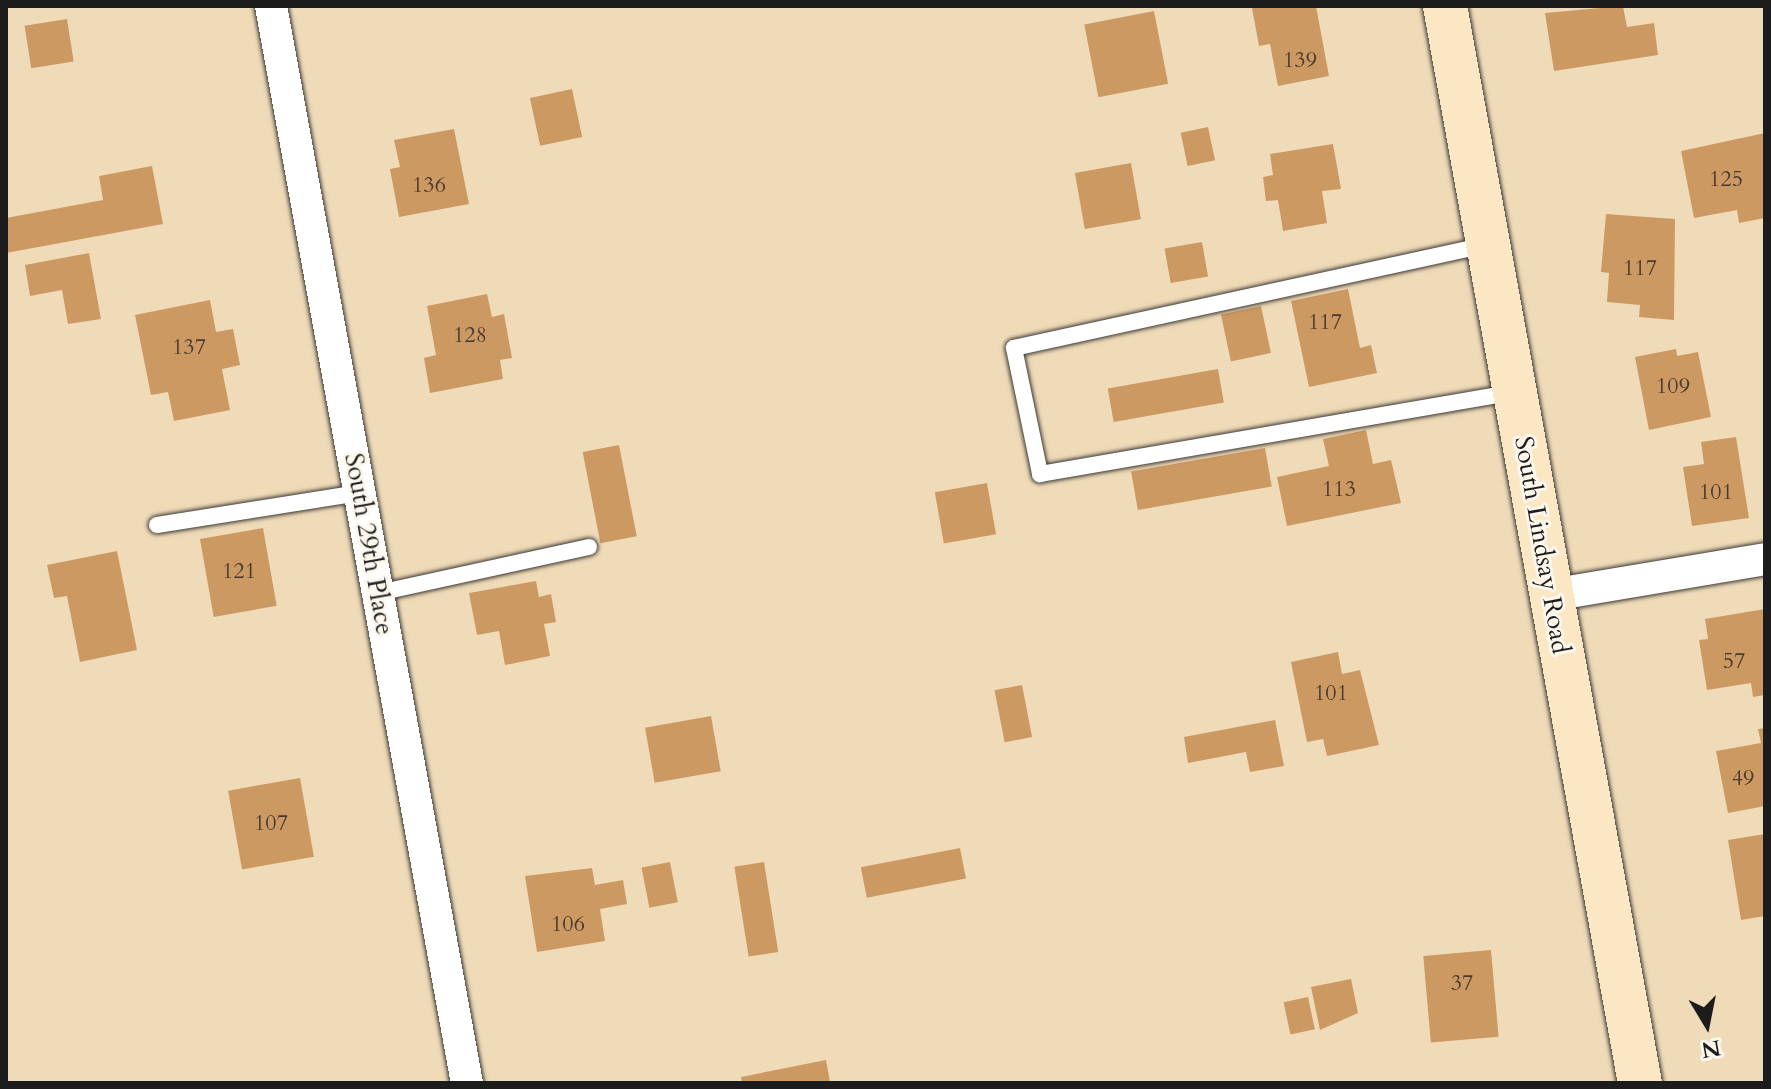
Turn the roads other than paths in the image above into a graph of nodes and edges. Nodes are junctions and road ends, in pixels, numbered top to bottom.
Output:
1 (271, 6) edge
2 (1445, 6) edge
3 (1488, 245) junction
4 (1514, 392) junction
5 (360, 493) junction
6 (157, 525) dead end
7 (589, 547) dead end
8 (1765, 559) edge
9 (378, 593) junction
10 (1551, 595) junction
11 (467, 1083) edge
12 (1640, 1083) edge

1 - 5 street, South 29th Place
2 - 3 main road, South Lindsay Road
3 - 4 main road, South Lindsay Road
3 - 4 lane
4 - 10 main road, South Lindsay Road
5 - 6 lane
5 - 9 street, South 29th Place
7 - 9 lane
8 - 10 street
9 - 11 street, South 29th Place
10 - 12 main road, South Lindsay Road

